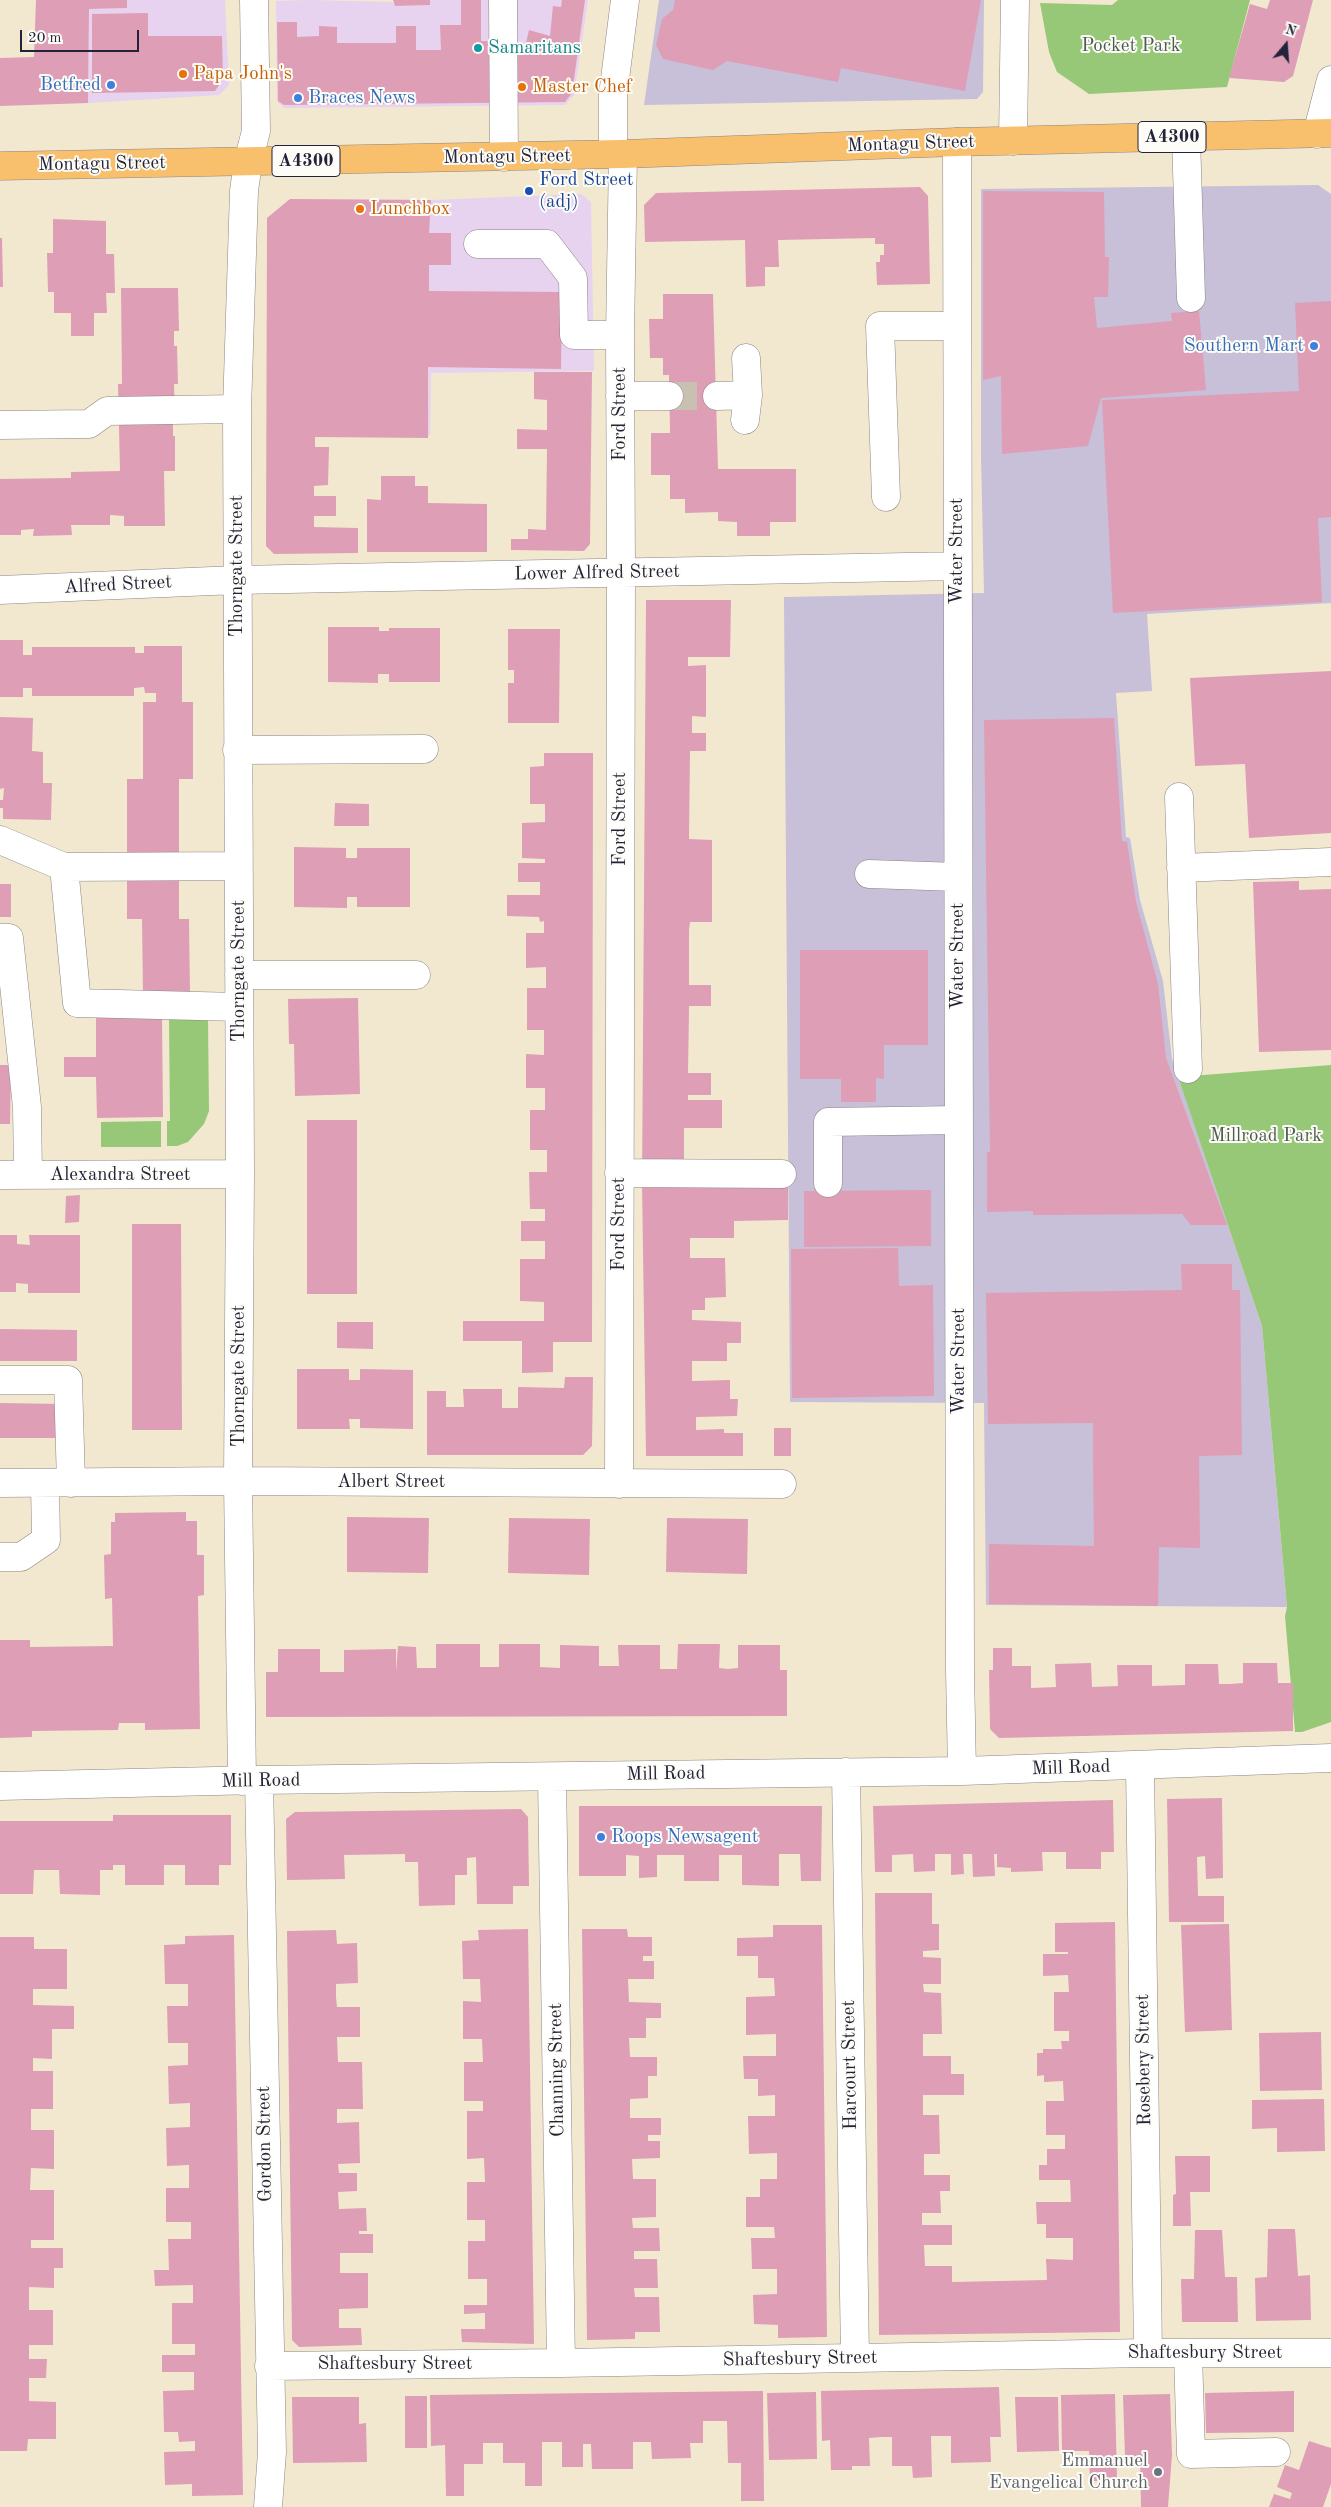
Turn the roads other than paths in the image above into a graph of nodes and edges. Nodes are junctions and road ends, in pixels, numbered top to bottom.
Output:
1 (254, 0) edge
2 (503, 0) edge
3 (625, 0) edge
4 (1015, 0) edge
5 (1331, 80) edge
6 (1324, 134) edge
7 (1186, 137) junction
8 (1013, 141) junction
9 (957, 142) junction
10 (618, 154) junction
11 (504, 157) junction
12 (248, 162) junction
13 (0, 166) edge
14 (478, 244) dead end
15 (1191, 298) dead end
16 (956, 326) junction
17 (620, 335) junction
18 (746, 358) dead end
19 (620, 396) junction
20 (669, 396) tunnel mouth
21 (717, 396) tunnel mouth
22 (237, 409) junction
23 (0, 425) edge
24 (886, 497) dead end
25 (958, 566) junction
26 (621, 574) junction
27 (236, 580) junction
28 (0, 590) edge
29 (424, 749) dead end
30 (237, 750) junction
31 (1179, 797) dead end
32 (0, 840) edge
33 (1331, 862) edge
34 (238, 866) junction
35 (64, 867) junction
36 (1181, 868) junction
37 (868, 874) dead end
38 (958, 877) junction
39 (0, 938) edge
40 (239, 975) junction
41 (416, 975) dead end
42 (239, 1007) junction
43 (1188, 1069) dead end
44 (958, 1120) junction
45 (619, 1173) junction
46 (240, 1174) junction
47 (782, 1174) dead end
48 (0, 1175) edge
49 (28, 1175) junction
50 (828, 1183) dead end
51 (0, 1380) edge
52 (238, 1481) junction
53 (0, 1483) edge
54 (58, 1483) junction
55 (619, 1484) junction
56 (782, 1484) dead end
57 (0, 1557) edge
58 (1331, 1758) edge
59 (1140, 1766) junction
60 (962, 1771) junction
61 (846, 1772) junction
62 (552, 1777) junction
63 (251, 1780) junction
64 (0, 1786) edge
65 (1148, 2353) junction
66 (1188, 2353) junction
67 (1331, 2353) edge
68 (855, 2358) junction
69 (561, 2363) junction
70 (269, 2366) junction
71 (1276, 2452) dead end
72 (268, 2507) edge

1 - 12 street, Thorngate Street
2 - 11 street
3 - 10 street, Ford Street
4 - 8 street
5 - 6 street
6 - 7 main road, A4300
7 - 8 main road, A4300
7 - 15 street
8 - 9 main road, Montagu Street / A4300
9 - 10 main road, Montagu Street / A4300
9 - 16 street, Water Street
10 - 11 main road, Montagu Street / A4300
10 - 17 street, Ford Street
11 - 12 main road, Montagu Street / A4300
12 - 13 main road, Montagu Street / A4300
12 - 22 street, Thorngate Street
14 - 17 street
16 - 24 street
16 - 25 street, Water Street
17 - 19 street, Ford Street
18 - 21 street
19 - 20 street
19 - 26 street, Ford Street
22 - 23 street
22 - 27 street, Thorngate Street
25 - 26 street, Lower Alfred Street
25 - 38 street, Water Street
26 - 27 street, Lower Alfred Street
26 - 45 street, Ford Street
27 - 28 street, Alfred Street
27 - 30 street, Thorngate Street
29 - 30 street
30 - 34 street, Thorngate Street
31 - 36 street
32 - 35 street
33 - 36 street
34 - 35 street
34 - 40 street, Thorngate Street
35 - 42 street
36 - 43 street
37 - 38 street
38 - 44 street, Water Street
39 - 49 street
40 - 41 street
40 - 42 street, Thorngate Street
42 - 46 street, Thorngate Street
44 - 50 street
44 - 60 street, Water Street
45 - 47 street
45 - 55 street, Ford Street
46 - 49 street, Alexandra Street
46 - 52 street, Thorngate Street
48 - 49 street, Alexandra Street
51 - 54 street
52 - 54 street, Albert Street
52 - 55 street, Albert Street
52 - 63 street, Thorngate Street
53 - 54 street, Albert Street
54 - 57 street
55 - 56 street, Albert Street
58 - 59 street, Mill Road
59 - 60 street, Mill Road
59 - 65 street, Rosebery Street
60 - 61 street, Mill Road
61 - 62 street, Mill Road
61 - 68 street, Harcourt Street
62 - 63 street, Mill Road
62 - 69 street, Channing Street
63 - 64 street, Mill Road
63 - 70 street, Gordon Street
65 - 66 street, Shaftesbury Street
65 - 68 street, Shaftesbury Street
66 - 67 street, Shaftesbury Street
66 - 71 street
68 - 69 street, Shaftesbury Street
69 - 70 street, Shaftesbury Street
70 - 72 street, Gordon Street

